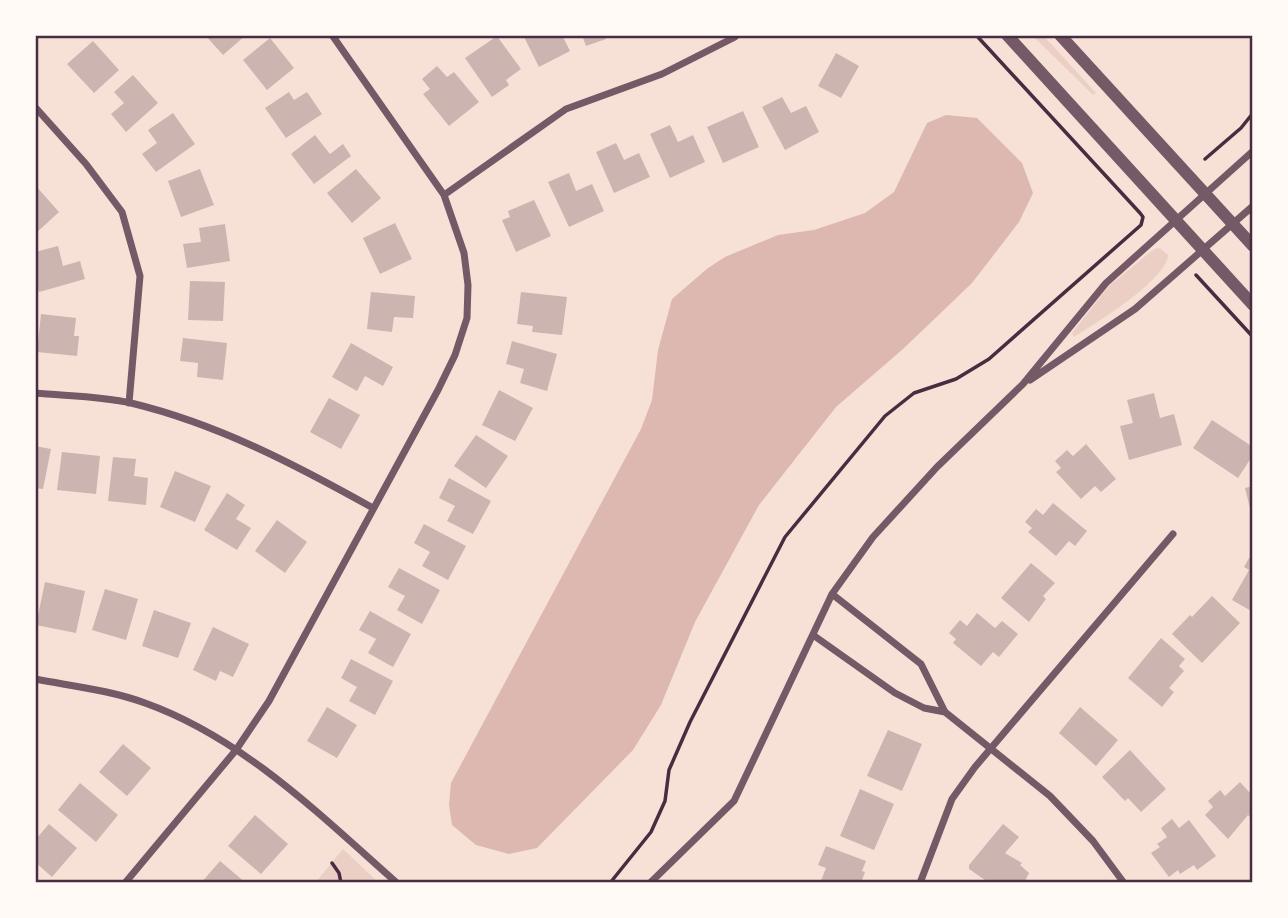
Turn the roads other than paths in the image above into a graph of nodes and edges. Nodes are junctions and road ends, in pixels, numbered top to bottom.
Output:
1 (332, 35) edge
2 (1007, 35) edge
3 (1060, 35) edge
4 (735, 37) edge
5 (35, 107) edge
6 (1253, 151) edge
7 (1206, 194) junction
8 (444, 195) junction
9 (1253, 206) edge
10 (1175, 219) junction
11 (1233, 224) junction
12 (1253, 246) edge
13 (1202, 250) junction
14 (1253, 305) edge
15 (1023, 384) junction
16 (35, 393) edge
17 (129, 403) junction
18 (373, 508) junction
19 (1173, 534) dead end
20 (832, 594) junction
21 (813, 635) junction
22 (35, 679) edge
23 (944, 712) junction
24 (990, 747) junction
25 (236, 750) junction
26 (125, 883) edge
27 (397, 883) edge
28 (650, 883) edge
29 (919, 883) edge
30 (1124, 883) edge

1 - 8 street
2 - 10 street
3 - 7 street
4 - 8 street
5 - 17 street
6 - 7 street
7 - 10 street
7 - 11 street
8 - 18 street
9 - 11 street
10 - 13 street
10 - 15 street
11 - 12 street
11 - 13 street
13 - 14 street
13 - 15 street
15 - 20 street
16 - 17 street
17 - 18 street
18 - 25 street
19 - 24 street
20 - 21 street
20 - 23 street
21 - 23 street
21 - 28 street
22 - 25 street
23 - 24 street
24 - 29 street
24 - 30 street
25 - 26 street
25 - 27 street

